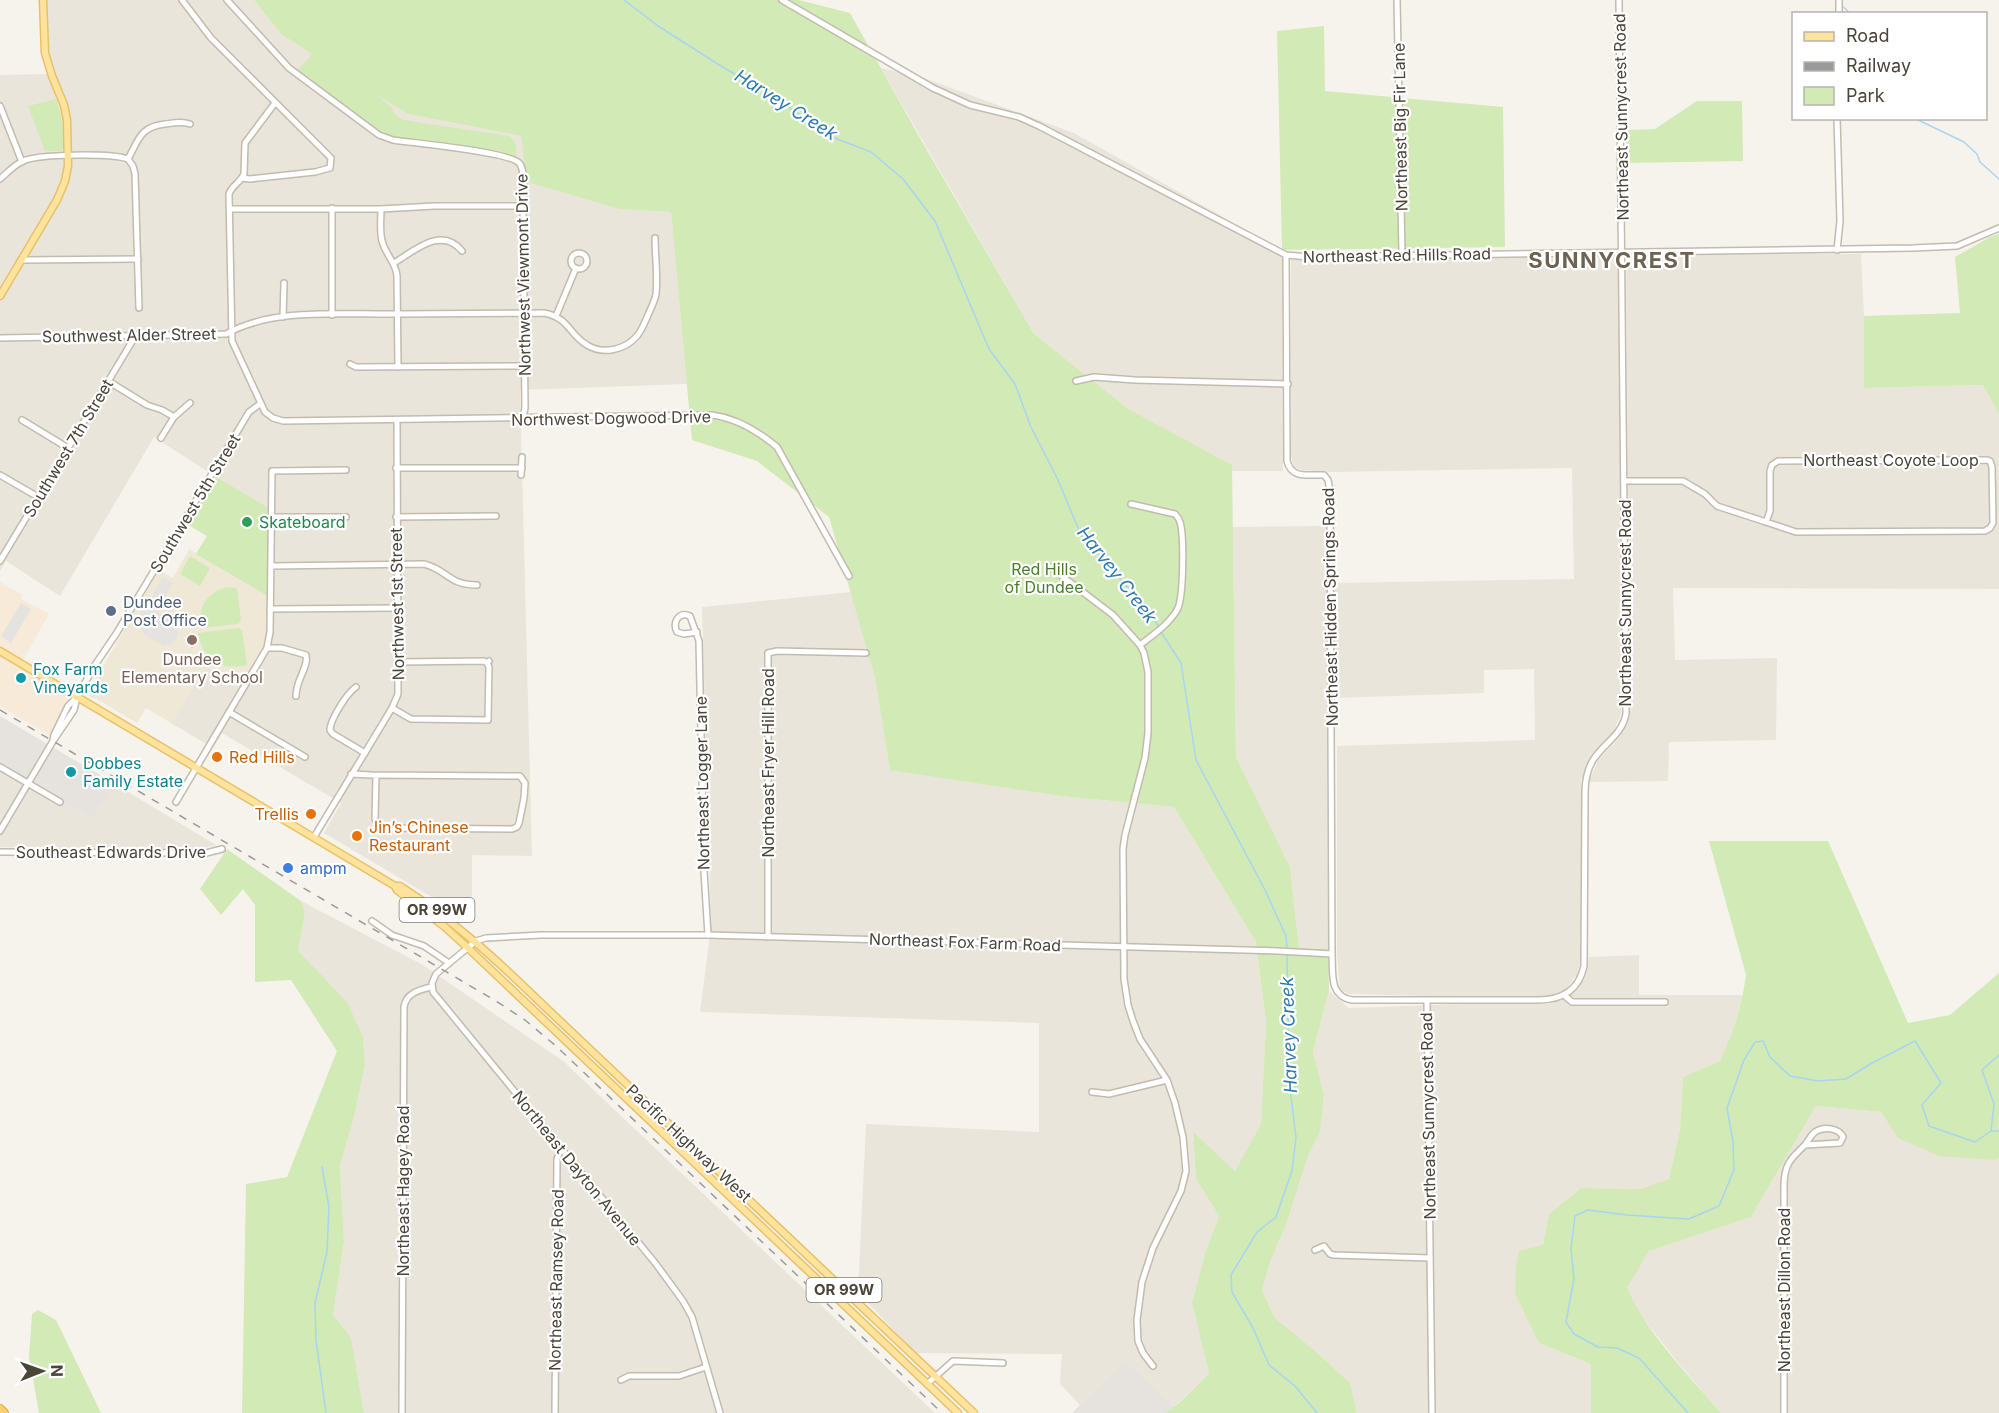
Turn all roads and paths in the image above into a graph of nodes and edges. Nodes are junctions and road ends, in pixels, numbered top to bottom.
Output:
1 (43, 0) edge
2 (182, 0) edge
3 (227, 0) edge
4 (782, 0) edge
5 (1397, 0) edge
6 (1619, 0) edge
7 (275, 103) junction
8 (0, 106) edge
9 (1838, 120) edge
10 (190, 124) dead end
11 (69, 157) junction
12 (128, 159) junction
13 (22, 162) junction
14 (242, 178) junction
15 (0, 179) edge
16 (523, 206) junction
17 (332, 208) junction
18 (230, 209) junction
19 (381, 209) junction
20 (1999, 228) edge
21 (655, 238) dead end
22 (1837, 250) junction
23 (462, 251) dead end
24 (1622, 252) junction
25 (1402, 254) junction
26 (1286, 255) junction
27 (138, 259) junction
28 (22, 261) junction
29 (394, 262) junction
30 (576, 268) dead end
31 (284, 283) dead end
32 (0, 296) edge
33 (139, 308) dead end
34 (524, 313) junction
35 (398, 314) junction
36 (332, 315) junction
37 (283, 316) junction
38 (556, 316) junction
39 (231, 331) junction
40 (136, 335) junction
41 (0, 338) edge
42 (350, 364) dead end
43 (524, 366) junction
44 (398, 367) junction
45 (108, 381) junction
46 (1076, 381) dead end
47 (1288, 384) junction
48 (190, 403) dead end
49 (260, 404) junction
50 (174, 417) junction
51 (523, 418) junction
52 (22, 420) dead end
53 (397, 420) junction
54 (161, 438) dead end
55 (68, 448) junction
56 (522, 457) dead end
57 (396, 468) junction
58 (346, 470) dead end
59 (0, 475) edge
60 (1624, 481) junction
61 (38, 497) junction
62 (1131, 504) dead end
63 (496, 516) dead end
64 (346, 517) dead end
65 (396, 517) junction
66 (272, 518) junction
67 (1766, 522) junction
68 (0, 561) edge
69 (397, 564) junction
70 (271, 566) junction
71 (1050, 567) dead end
72 (849, 576) dead end
73 (477, 585) dead end
74 (397, 608) junction
75 (270, 609) junction
76 (697, 632) junction
77 (1140, 645) junction
78 (267, 648) junction
79 (0, 651) edge
80 (866, 652) dead end
81 (398, 662) junction
82 (356, 687) dead end
83 (296, 696) dead end
84 (77, 697) junction
85 (392, 708) junction
86 (230, 712) junction
87 (365, 753) junction
88 (305, 757) dead end
89 (0, 767) edge
90 (196, 767) junction
91 (351, 774) junction
92 (376, 775) junction
93 (27, 783) junction
94 (60, 802) dead end
95 (176, 802) dead end
96 (1, 827) edge
97 (314, 837) junction
98 (222, 849) dead end
99 (0, 852) edge
100 (395, 885) junction
101 (372, 921) dead end
102 (708, 935) junction
103 (768, 937) junction
104 (476, 941) junction
105 (1125, 946) junction
106 (468, 948) junction
107 (1332, 954) junction
108 (449, 963) junction
109 (431, 987) junction
110 (1564, 995) junction
111 (1427, 1001) junction
112 (1665, 1002) dead end
113 (1167, 1080) junction
114 (1092, 1092) dead end
115 (1805, 1145) junction
116 (561, 1148) junction
117 (1315, 1250) dead end
118 (1430, 1258) junction
119 (1003, 1363) dead end
120 (1153, 1366) dead end
121 (706, 1367) junction
122 (934, 1376) junction
123 (621, 1380) dead end
124 (927, 1384) junction
125 (0, 1409) edge
126 (4, 1413) edge
127 (402, 1413) edge
128 (555, 1413) edge
129 (720, 1413) edge
130 (958, 1413) edge
131 (974, 1413) edge
132 (1432, 1413) edge
133 (1784, 1413) edge

1 - 11 main road
2 - 7 street
3 - 16 street, Northwest Viewmont Drive
4 - 26 street, Northeast Red Hills Road
5 - 25 street, Northeast Big Fir Lane
6 - 24 street, Northeast Sunnycrest Road
7 - 14 street
7 - 14 street
8 - 13 street
9 - 22 street
10 - 12 street
11 - 12 street
11 - 13 street
11 - 28 main road
12 - 27 street
13 - 15 street
14 - 18 street
16 - 19 street
16 - 34 street, Northwest Viewmont Drive
17 - 18 street
17 - 19 street
17 - 36 street
18 - 39 street
19 - 29 street
20 - 22 street, Northeast Red Hills Road
21 - 38 street
22 - 24 street, Northeast Red Hills Road
23 - 29 street
24 - 25 street, Northeast Red Hills Road
24 - 60 street, Northeast Sunnycrest Road
25 - 26 street, Northeast Red Hills Road
26 - 47 street, Northeast Hidden Springs Road
27 - 28 street
27 - 33 street
28 - 32 main road
29 - 35 street
30 - 38 street
31 - 37 street
34 - 35 street, Southwest Alder Street
34 - 38 street, Southwest Alder Street
34 - 43 street, Northwest Viewmont Drive
35 - 36 street, Southwest Alder Street
35 - 44 street
36 - 37 street, Southwest Alder Street
37 - 39 street, Southwest Alder Street
39 - 40 street, Southwest Alder Street
39 - 49 street
40 - 41 street, Southwest Alder Street
40 - 45 street, Southwest 7th Street
42 - 44 street
43 - 44 street
43 - 51 street, Northwest Viewmont Drive
45 - 50 street
45 - 55 street, Southwest 7th Street
46 - 47 street
47 - 107 street, Northeast Hidden Springs Road
48 - 50 street
49 - 53 street, Northwest Dogwood Drive
49 - 84 street, Southwest 5th Street
50 - 54 street
51 - 53 street, Northwest Dogwood Drive
51 - 72 street, Northwest Dogwood Drive
52 - 55 street
53 - 57 street, Northwest 1st Street
55 - 61 street, Southwest 7th Street
56 - 57 street
57 - 65 street, Northwest 1st Street
58 - 66 street
59 - 61 street
60 - 67 street, Northeast Coyote Loop
60 - 110 street, Northeast Sunnycrest Road
61 - 68 street, Southwest 7th Street
62 - 77 street
63 - 65 street
64 - 66 street
65 - 69 street, Northwest 1st Street
66 - 70 street
67 - 67 street, Northeast Coyote Loop
69 - 70 street
69 - 73 street
69 - 74 street, Northwest 1st Street
70 - 75 street
71 - 77 street
74 - 75 street
74 - 81 street, Northwest 1st Street
75 - 78 street
76 - 76 street
76 - 102 street, Northeast Logger Lane
77 - 105 street
78 - 83 street
78 - 86 street
79 - 84 main road, OR 99W
80 - 103 street, Northeast Fryer Hill Road
81 - 85 street, Northwest 1st Street
81 - 85 street
82 - 87 street
84 - 90 main road, OR 99W
84 - 93 street, Southwest 5th Street
85 - 87 street, Northwest 1st Street
86 - 88 street
86 - 90 street
87 - 91 street, Northwest 1st Street
89 - 93 street
90 - 95 street
90 - 97 main road, OR 99W
91 - 92 street
91 - 97 street, Northwest 1st Street
92 - 92 street
93 - 94 street
93 - 96 street, Southwest 5th Street
97 - 100 main road, Pacific Highway West / OR 99W
98 - 99 street, Southeast Edwards Drive
100 - 104 main road, Pacific Highway West / OR 99W
100 - 106 main road, Pacific Highway West / OR 99W
101 - 108 street
102 - 103 street, Northeast Fox Farm Road
102 - 104 street, Northeast Fox Farm Road
103 - 105 street, Northeast Fox Farm Road
104 - 106 street
104 - 122 main road, Pacific Highway West / OR 99W
105 - 107 street, Northeast Fox Farm Road
105 - 113 street
106 - 108 street
106 - 124 main road, Pacific Highway West / OR 99W
107 - 111 street
108 - 109 street
109 - 116 street, Northeast Dayton Avenue
109 - 127 street, Northeast Hagey Road
110 - 111 street, Northeast Sunnycrest Road
110 - 112 street
111 - 118 street, Northeast Sunnycrest Road
113 - 114 street
113 - 120 street
115 - 115 street
115 - 133 street, Northeast Dillon Road
116 - 121 street, Northeast Dayton Avenue
116 - 128 street, Northeast Ramsey Road
117 - 118 street
118 - 132 street, Northeast Sunnycrest Road
119 - 122 street
121 - 123 street
121 - 129 street, Northeast Dayton Avenue
122 - 124 street
122 - 131 main road, Pacific Highway West / OR 99W
124 - 130 main road, Pacific Highway West / OR 99W
125 - 126 highway

